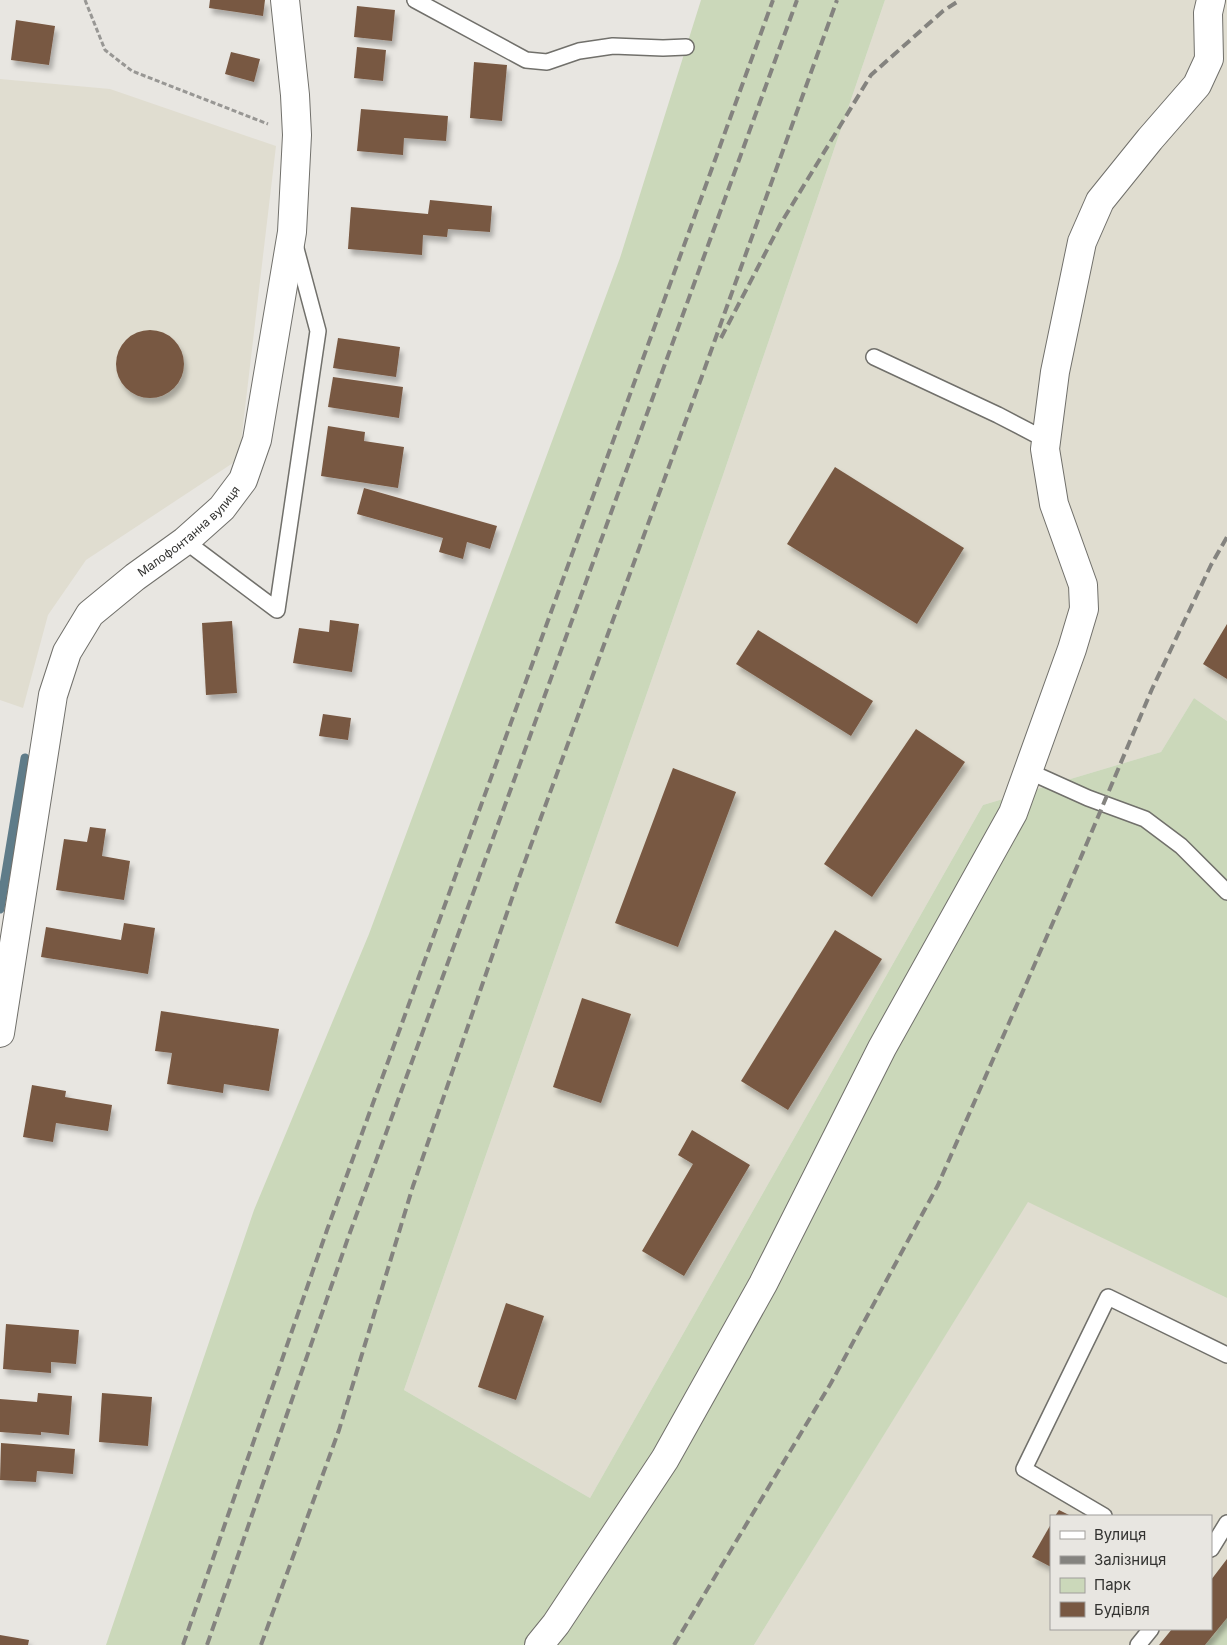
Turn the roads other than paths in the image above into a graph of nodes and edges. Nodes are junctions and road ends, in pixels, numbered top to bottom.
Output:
1 (285, 0) edge
2 (415, 0) edge
3 (1211, 0) edge
4 (686, 46) dead end
5 (292, 232) junction
6 (874, 357) dead end
7 (1046, 440) junction
8 (185, 541) junction
9 (1028, 771) junction
10 (1227, 892) edge
11 (0, 1033) edge
12 (1227, 1355) edge
13 (1102, 1515) edge
14 (1227, 1523) edge
15 (1212, 1547) edge
16 (1150, 1630) edge
17 (539, 1645) edge
18 (1138, 1645) edge

1 - 5 street, Малофонтанна вулиця
2 - 4 lane
3 - 7 street
5 - 8 street, Малофонтанна вулиця
5 - 8 lane
6 - 7 lane
7 - 9 street
8 - 11 street, Малофонтанна вулиця
9 - 10 lane
9 - 17 street
12 - 13 lane
14 - 15 lane
16 - 18 lane

